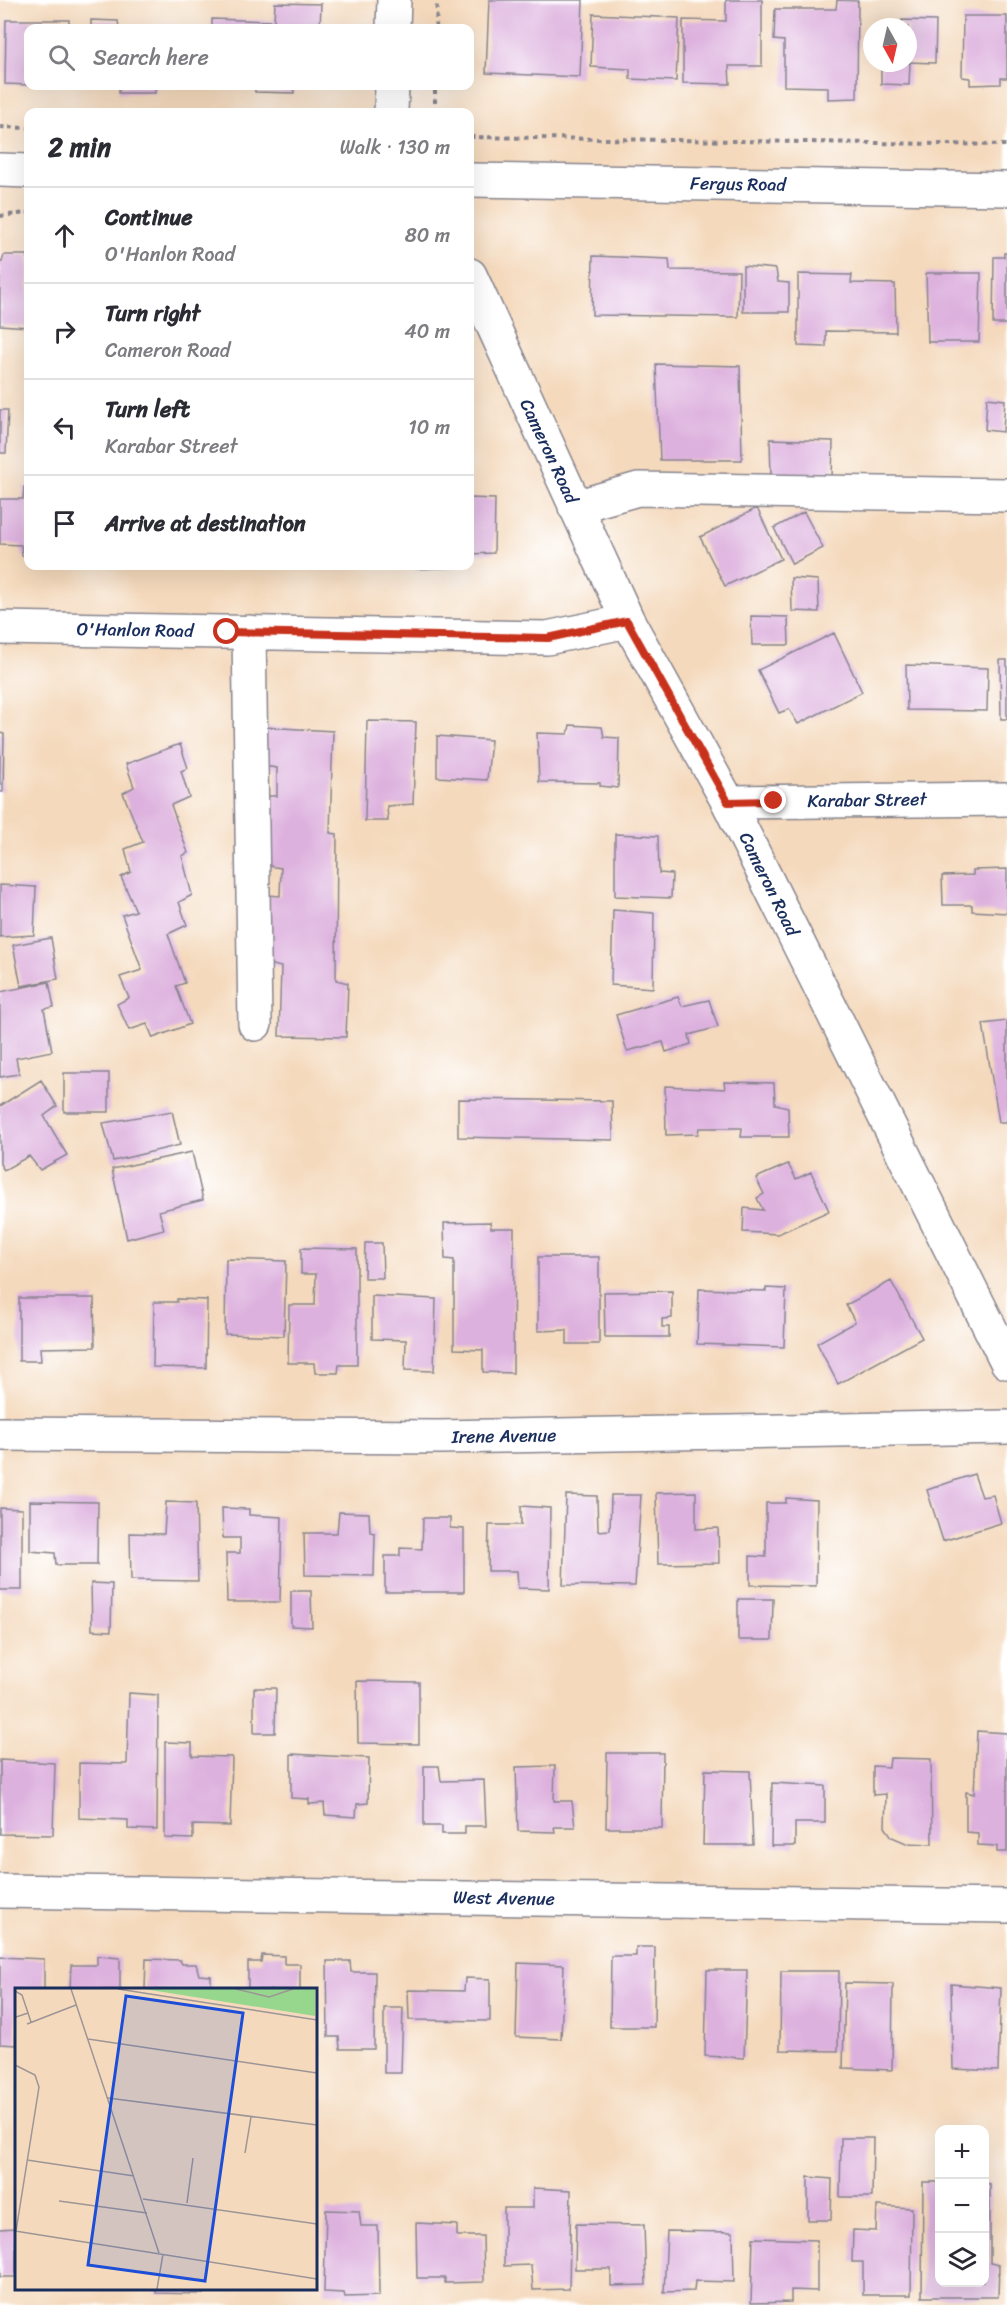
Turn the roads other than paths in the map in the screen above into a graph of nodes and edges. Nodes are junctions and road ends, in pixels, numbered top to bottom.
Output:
1 (394, 0) edge
2 (393, 24) edge
3 (392, 90) edge
4 (391, 108) edge
5 (0, 170) edge
6 (24, 171) edge
7 (474, 180) edge
8 (1007, 189) edge
9 (474, 284) edge
10 (1007, 495) edge
11 (575, 507) junction
12 (627, 621) junction
13 (0, 628) edge
14 (249, 632) junction
15 (1007, 799) edge
16 (728, 802) junction
17 (255, 1024) dead end
18 (1007, 1362) edge
19 (1007, 1426) edge
20 (0, 1434) edge
21 (0, 1891) edge
22 (1007, 1906) edge

1 - 2 street
3 - 4 street
5 - 6 street
7 - 8 street, Fergus Road
9 - 11 street, Cameron Road
10 - 11 street
11 - 12 street, Cameron Road
12 - 14 street, O'Hanlon Road
12 - 16 street, Cameron Road
13 - 14 street, O'Hanlon Road
14 - 17 street
15 - 16 street, Karabar Street
16 - 18 street, Cameron Road
19 - 20 street, Irene Avenue
21 - 22 street, West Avenue

